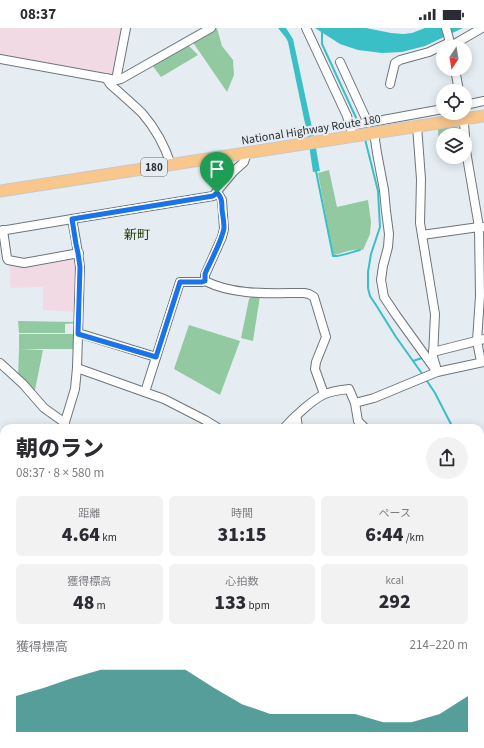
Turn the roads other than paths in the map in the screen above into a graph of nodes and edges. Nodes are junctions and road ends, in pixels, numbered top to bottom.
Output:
1 (126, 28) edge
2 (211, 28) edge
3 (306, 28) edge
4 (446, 28) edge
5 (482, 28) edge
6 (449, 40) edge
7 (456, 40) edge
8 (436, 49) edge
9 (0, 59) edge
10 (340, 62) dead end
11 (106, 78) junction
12 (116, 80) junction
13 (390, 84) dead end
14 (484, 101) edge
15 (472, 104) edge
16 (436, 111) edge
17 (472, 116) edge
18 (484, 116) edge
19 (445, 120) edge
20 (417, 126) junction
21 (369, 128) junction
22 (353, 131) junction
23 (247, 153) junction
24 (469, 164) edge
25 (171, 165) junction
26 (0, 191) edge
27 (217, 193) junction
28 (72, 219) junction
29 (482, 227) edge
30 (2, 230) edge
31 (422, 235) junction
32 (78, 253) junction
33 (205, 281) junction
34 (78, 334) junction
35 (479, 342) edge
36 (434, 352) junction
37 (156, 357) junction
38 (483, 362) edge
39 (0, 363) edge
40 (77, 368) junction
41 (435, 373) junction
42 (145, 392) junction
43 (324, 394) junction
44 (355, 403) junction
45 (296, 416) junction
46 (61, 424) edge
47 (64, 424) edge
48 (212, 424) edge
49 (288, 424) edge
50 (298, 424) edge
51 (361, 424) edge

1 - 12 street
2 - 12 street
3 - 22 street
4 - 6 street
5 - 7 street
8 - 13 street
9 - 11 street
10 - 21 street
11 - 12 street
11 - 25 street
14 - 15 street
16 - 21 street
17 - 18 highway, National Highway Route 180 / 180
19 - 20 highway, National Highway Route 180 / 180
20 - 21 highway, National Highway Route 180 / 180
20 - 31 street
21 - 22 highway, National Highway Route 180 / 180
21 - 41 street
22 - 23 highway, National Highway Route 180 / 180
23 - 25 highway, National Highway Route 180 / 180
23 - 27 street
24 - 29 street
25 - 26 highway, National Highway Route 180 / 180
27 - 28 street
27 - 33 street
28 - 30 street
28 - 32 street
29 - 31 street
29 - 35 street
30 - 32 street
31 - 36 street
32 - 34 street
33 - 37 street
33 - 43 street
34 - 37 street
34 - 40 street
35 - 36 street
35 - 38 street
36 - 41 street
37 - 42 street
38 - 41 street
39 - 46 street
40 - 42 street
40 - 47 street
41 - 44 street
42 - 48 street
43 - 44 street
43 - 45 street
44 - 51 street
45 - 49 street
45 - 50 street

